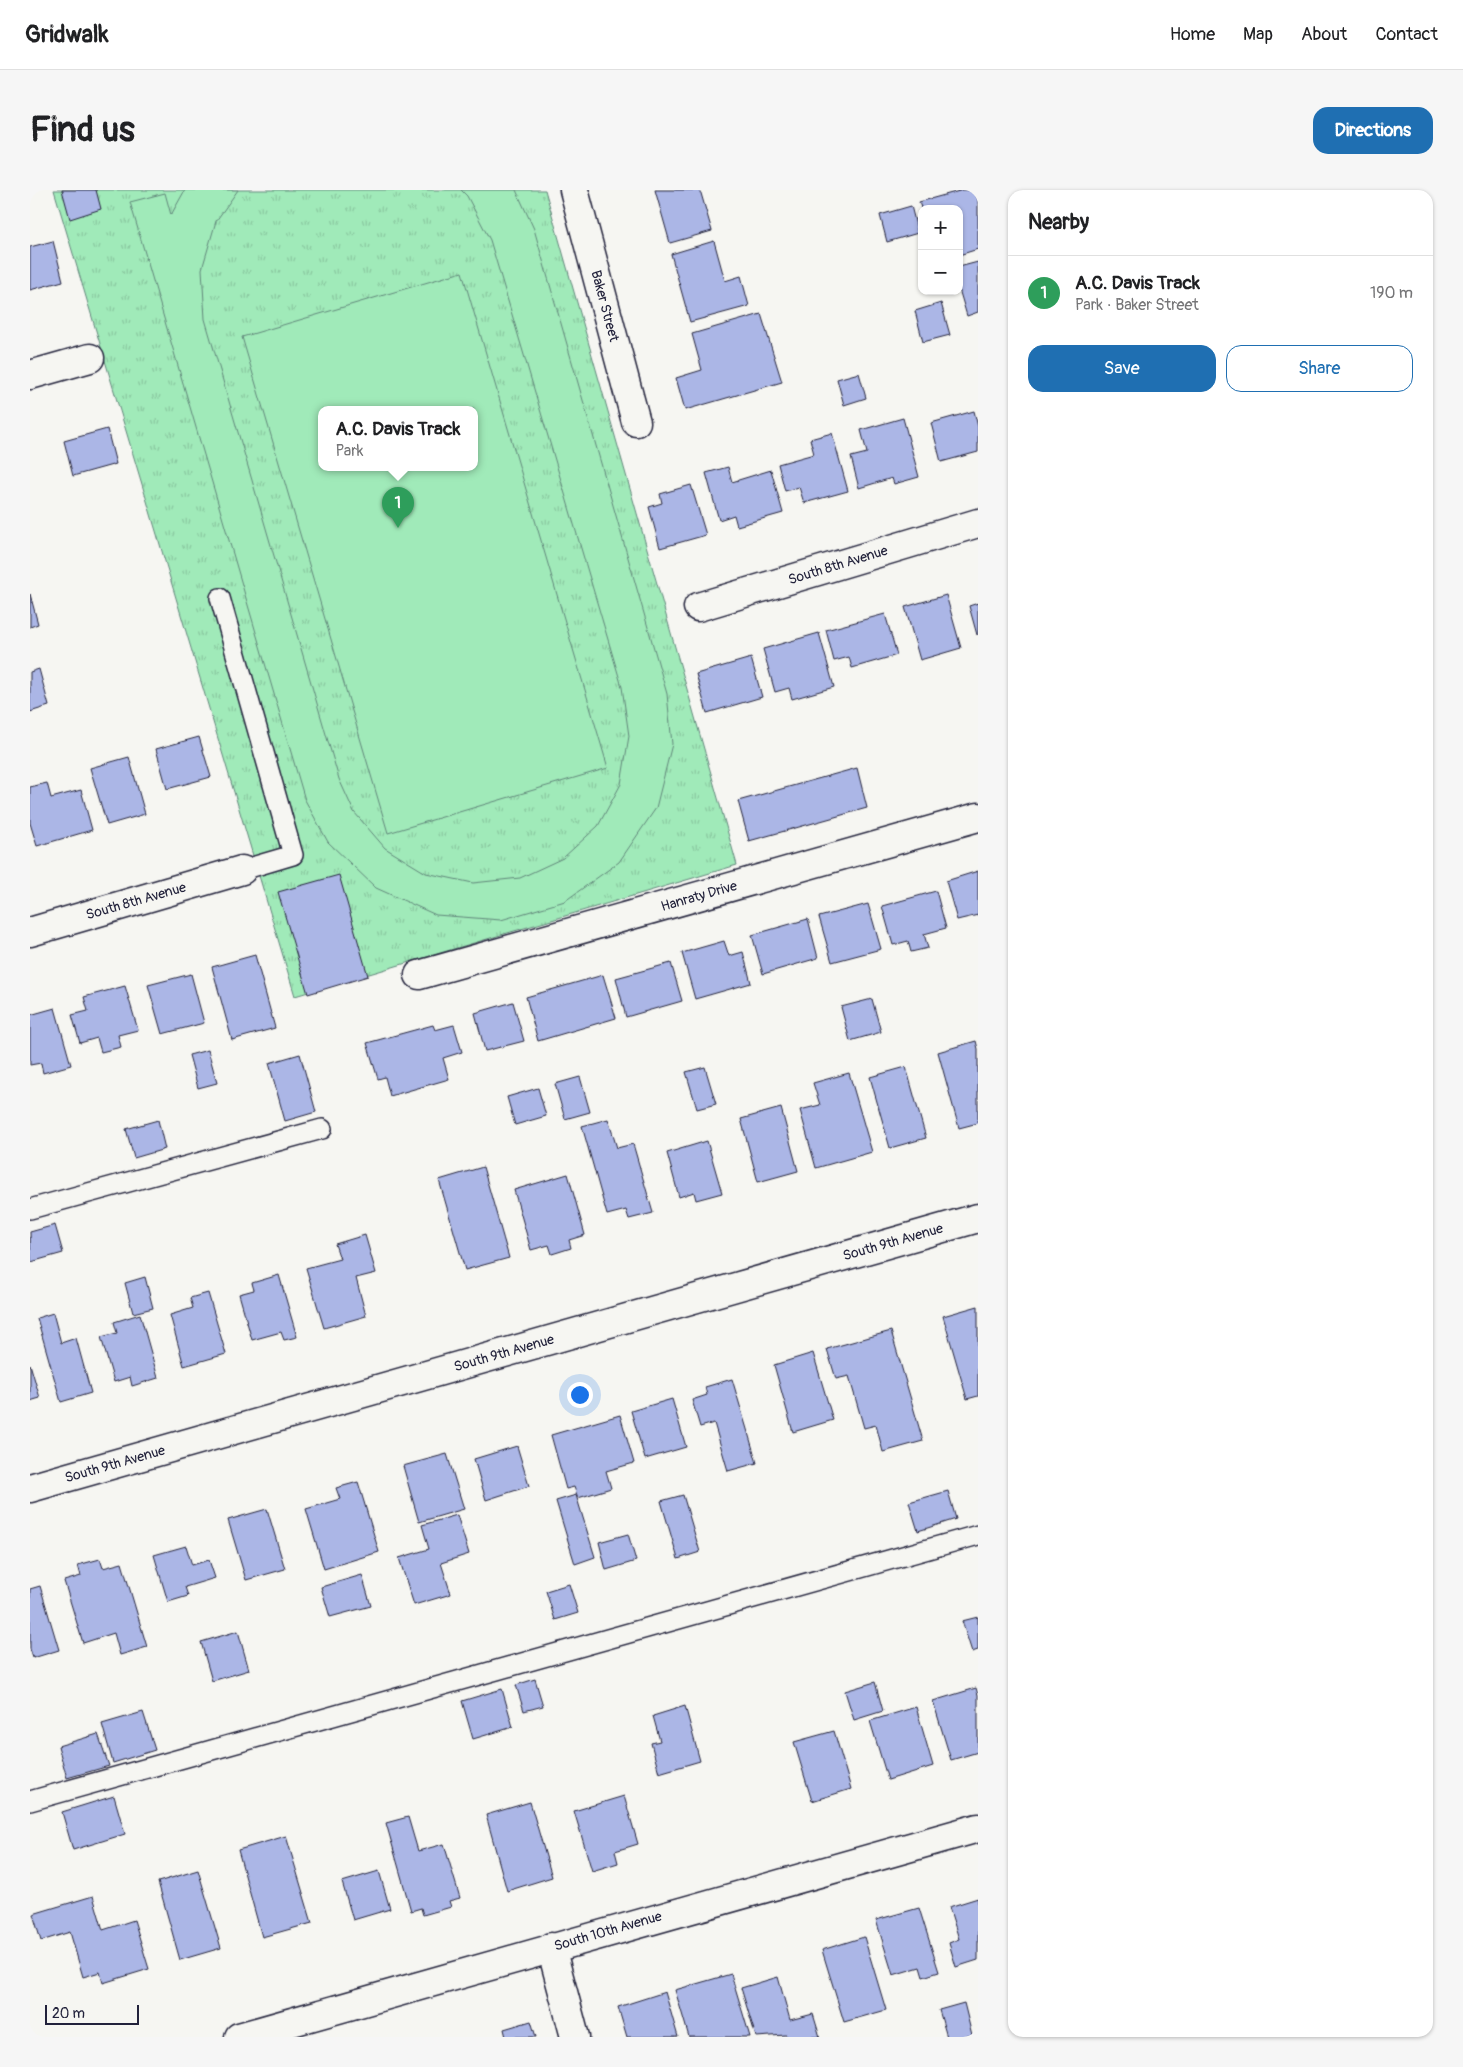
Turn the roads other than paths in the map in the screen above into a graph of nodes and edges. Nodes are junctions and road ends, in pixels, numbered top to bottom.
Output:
1 (574, 190) edge
2 (90, 358) dead end
3 (30, 375) edge
4 (636, 422) dead end
5 (978, 523) edge
6 (220, 598) dead end
7 (698, 607) dead end
8 (978, 817) edge
9 (242, 870) joint
10 (30, 932) edge
11 (420, 975) dead end
12 (322, 1129) dead end
13 (30, 1209) edge
14 (978, 1218) edge
15 (30, 1488) edge
16 (978, 1535) edge
17 (30, 1802) edge
18 (978, 1828) edge
19 (551, 1947) junction
20 (239, 2037) edge
21 (576, 2037) edge

1 - 4 street, Baker Street
2 - 3 street
5 - 7 street, South 8th Avenue
6 - 9 lane
8 - 11 street, Hanraty Drive
9 - 10 street, South 8th Avenue
12 - 13 lane
14 - 15 street, South 9th Avenue
16 - 17 lane
18 - 19 street, South 10th Avenue
19 - 20 street, South 10th Avenue
19 - 21 street

